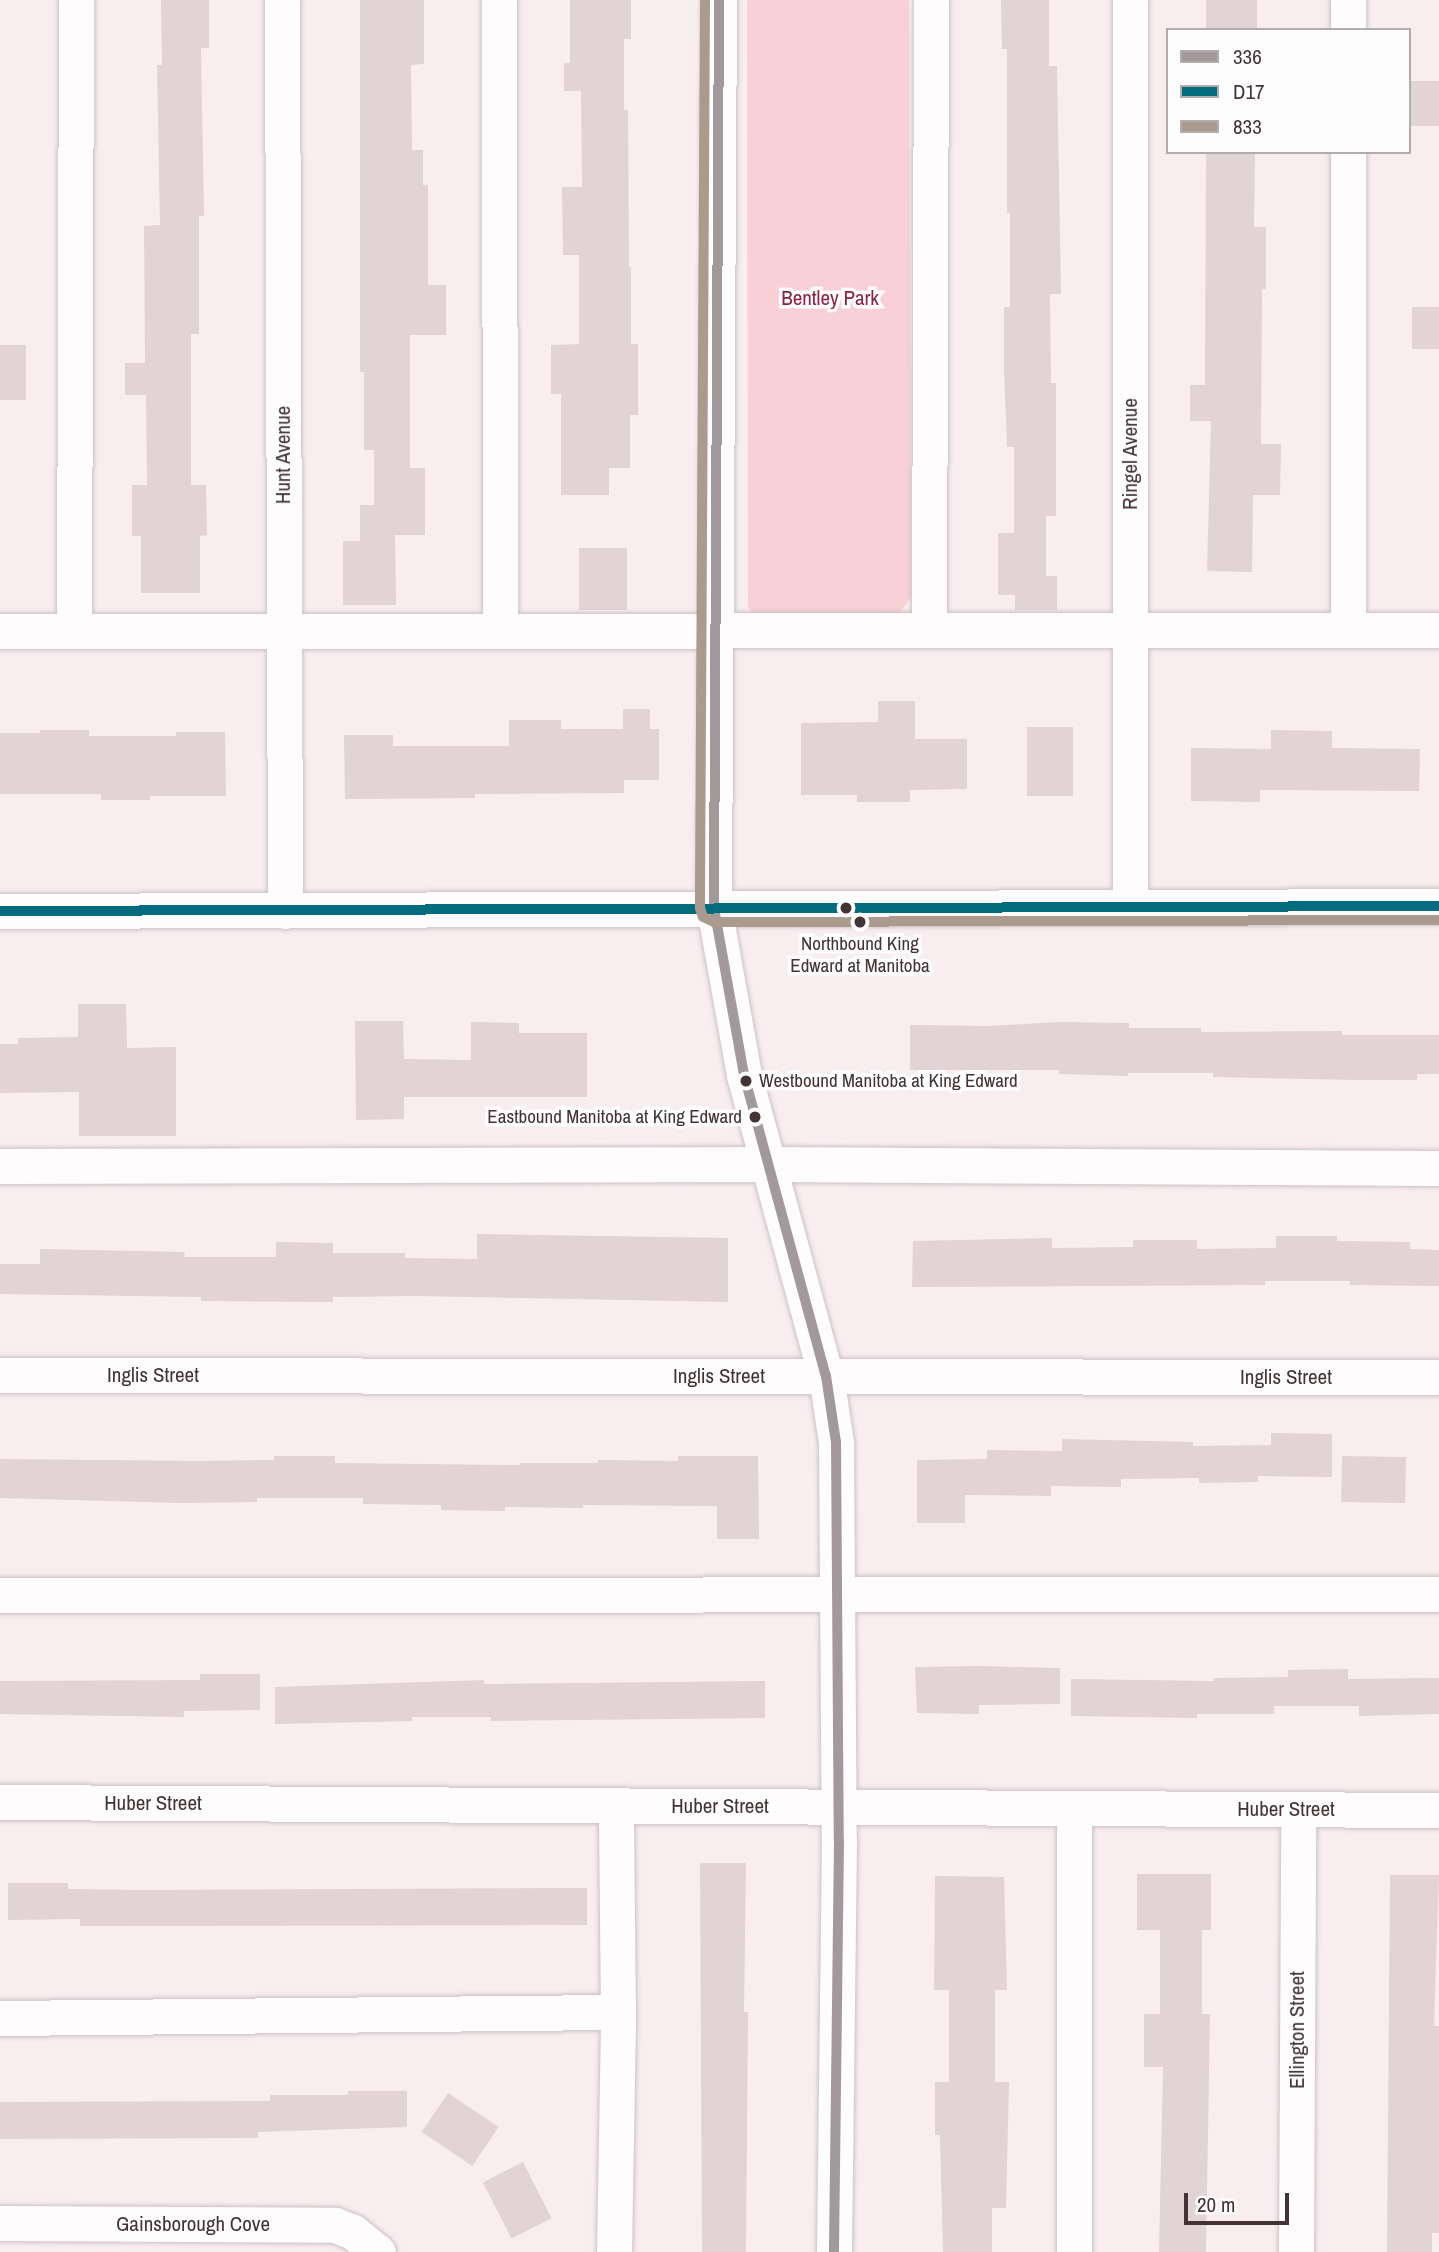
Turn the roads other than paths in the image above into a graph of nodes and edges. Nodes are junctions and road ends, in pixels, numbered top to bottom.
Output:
1 (76, 0) edge
2 (282, 0) edge
3 (499, 0) edge
4 (719, 0) edge
5 (931, 0) edge
6 (1130, 0) edge
7 (1348, 0) edge
8 (1348, 28) edge
9 (1348, 154) edge
10 (1439, 629) edge
11 (929, 630) junction
12 (1130, 630) junction
13 (1348, 630) junction
14 (0, 631) edge
15 (74, 631) junction
16 (284, 631) junction
17 (500, 631) junction
18 (715, 631) junction
19 (1439, 906) edge
20 (1130, 907) junction
21 (713, 908) junction
22 (0, 911) edge
23 (285, 911) junction
24 (768, 1164) junction
25 (0, 1166) edge
26 (1439, 1168) edge
27 (0, 1375) edge
28 (826, 1377) junction
29 (1439, 1377) edge
30 (838, 1593) junction
31 (1439, 1594) edge
32 (0, 1595) edge
33 (0, 1802) edge
34 (616, 1805) junction
35 (839, 1806) junction
36 (1074, 1808) junction
37 (1298, 1809) junction
38 (1439, 1810) edge
39 (618, 2012) junction
40 (0, 2018) edge
41 (0, 2223) edge
42 (377, 2252) edge
43 (614, 2252) edge
44 (834, 2252) edge
45 (1074, 2252) edge
46 (1296, 2252) edge

1 - 15 street
2 - 16 street, Hunt Avenue
3 - 17 street
4 - 18 street
5 - 11 street
6 - 12 street, Ringel Avenue
7 - 8 street
9 - 13 street
10 - 13 street
11 - 12 street
11 - 18 street
12 - 13 street
12 - 20 street, Ringel Avenue
14 - 15 street
15 - 16 street
16 - 17 street
16 - 23 street, Hunt Avenue
17 - 18 street
18 - 21 street
19 - 20 street
20 - 21 street
21 - 23 street
21 - 24 street
22 - 23 street
24 - 25 street
24 - 26 street
24 - 28 street
27 - 28 street, Inglis Street
28 - 29 street, Inglis Street
28 - 30 street
30 - 31 street
30 - 32 street
30 - 35 street
33 - 34 street, Huber Street
34 - 35 street, Huber Street
34 - 39 street
35 - 36 street, Huber Street
35 - 44 street
36 - 37 street, Huber Street
36 - 45 street
37 - 38 street, Huber Street
37 - 46 street, Ellington Street
39 - 40 street
39 - 43 street
41 - 42 street, Gainsborough Cove

